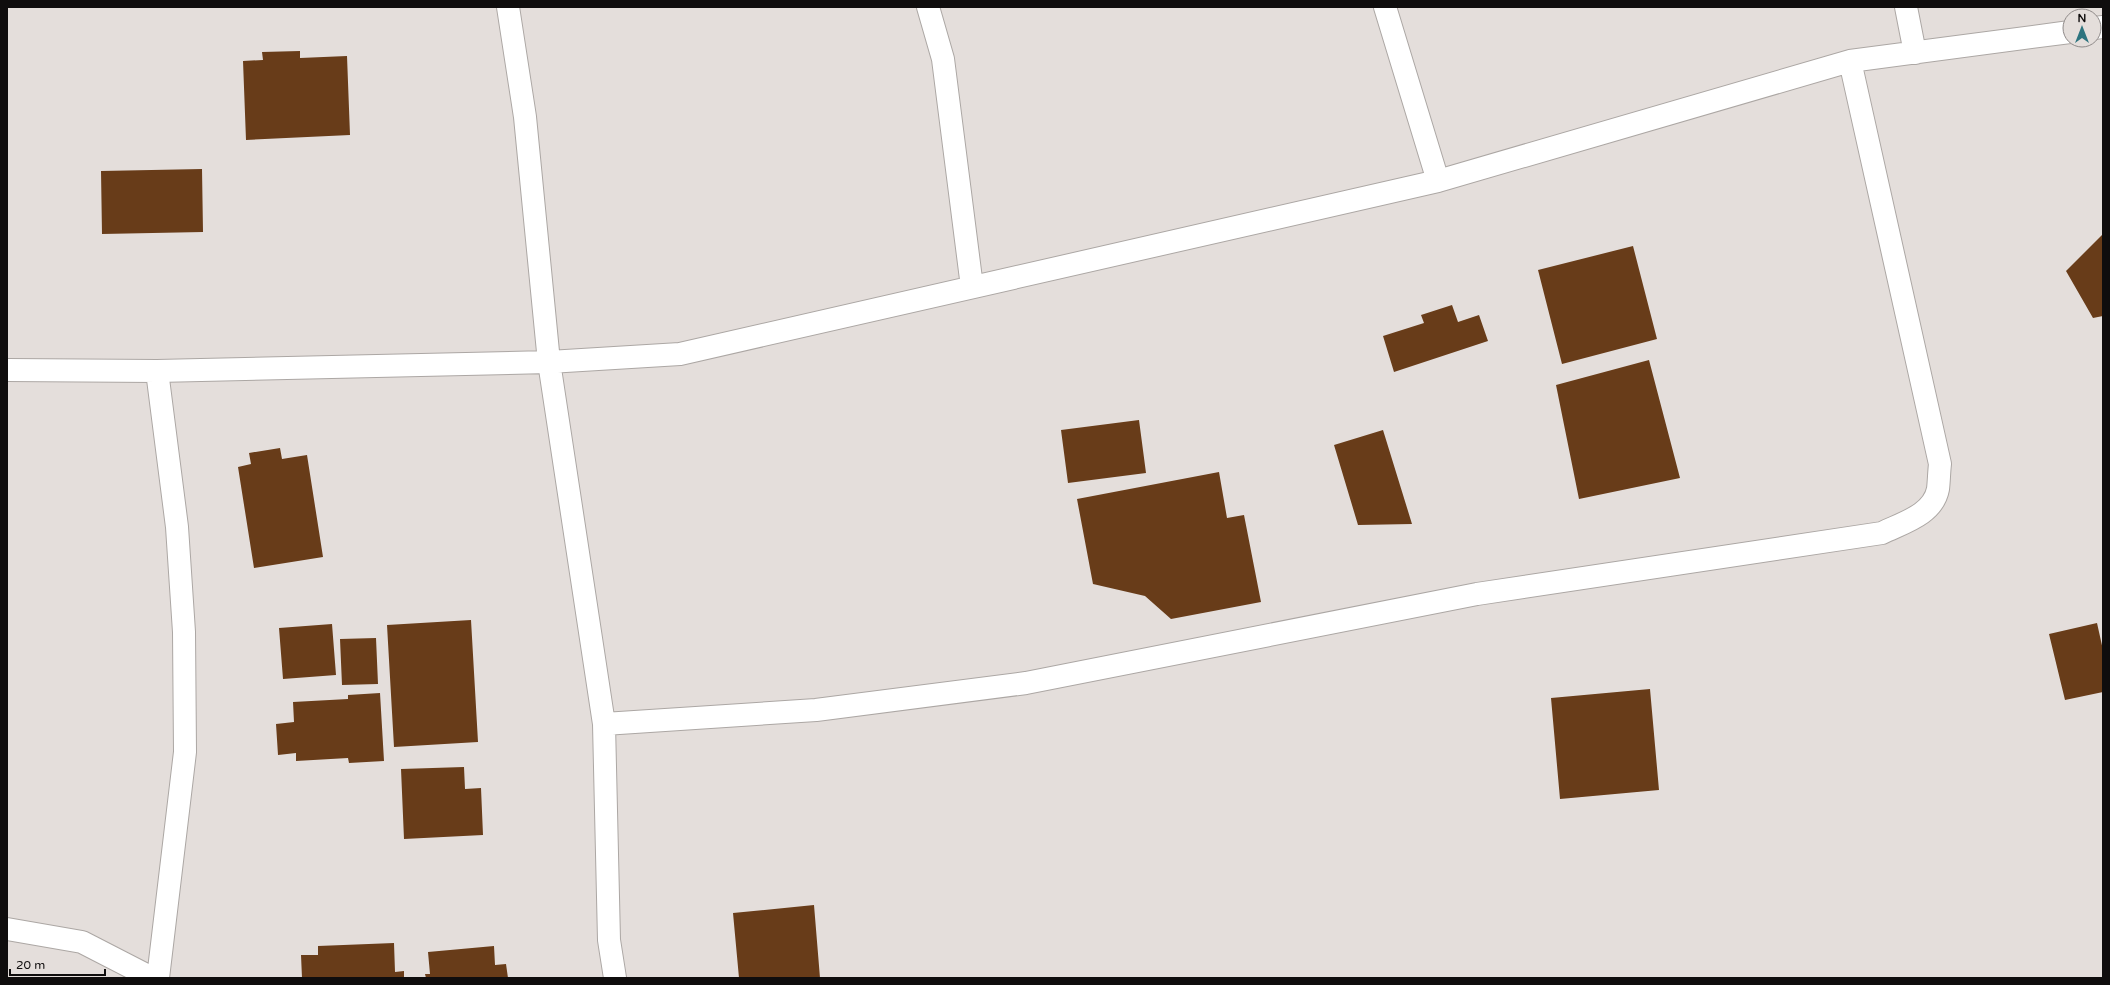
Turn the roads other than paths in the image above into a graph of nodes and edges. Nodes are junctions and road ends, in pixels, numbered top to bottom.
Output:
1 (508, 7) edge
2 (928, 7) edge
3 (1385, 7) edge
4 (1906, 7) edge
5 (2062, 33) edge
6 (1915, 54) junction
7 (1850, 61) junction
8 (1438, 181) junction
9 (972, 287) junction
10 (549, 362) junction
11 (7, 370) edge
12 (157, 371) junction
13 (604, 724) junction
14 (7, 928) edge
15 (152, 978) edge
16 (158, 978) edge
17 (615, 978) edge

1 - 10 street
2 - 9 street
3 - 8 street
4 - 6 street
5 - 6 street
6 - 7 street
7 - 8 street
7 - 13 street
8 - 9 street
9 - 10 street
10 - 12 street
10 - 13 street
11 - 12 street
12 - 16 street
13 - 17 street
14 - 15 street

